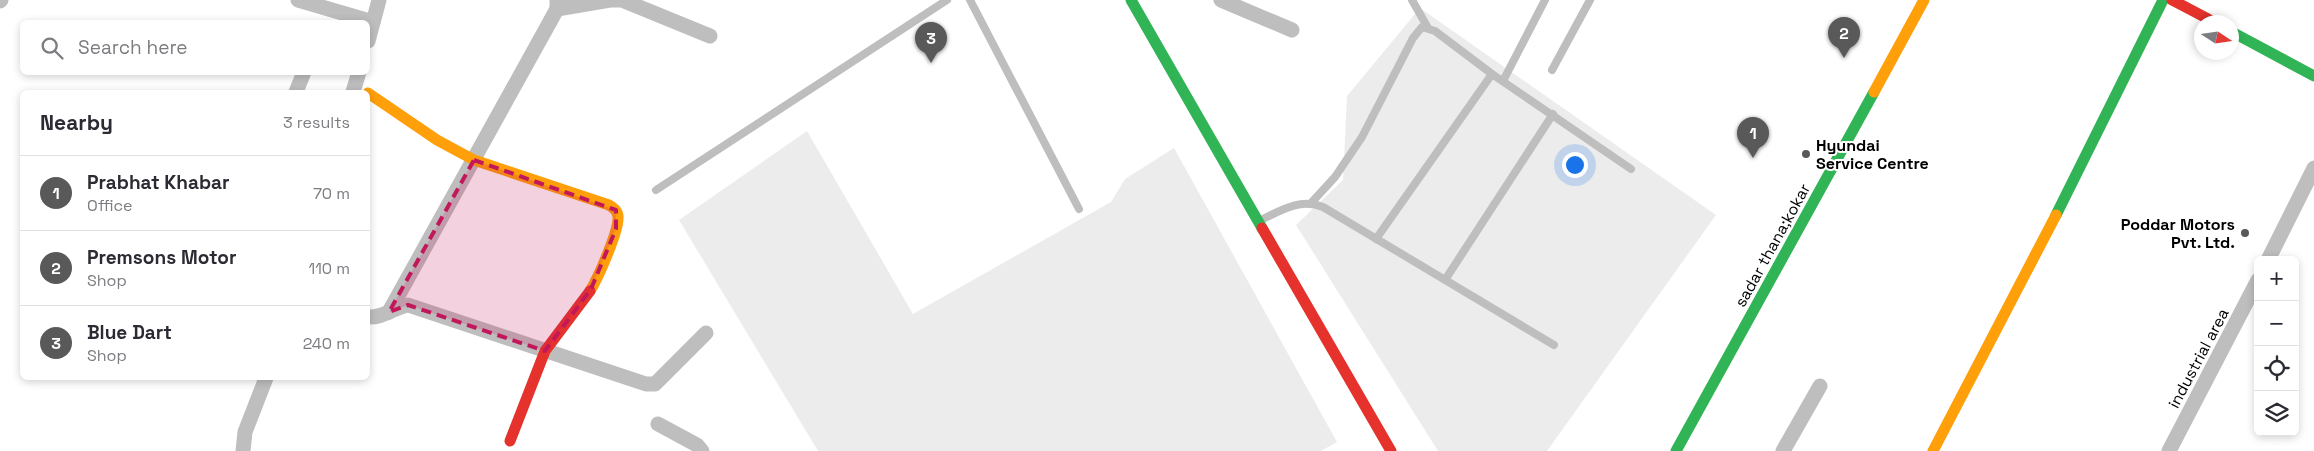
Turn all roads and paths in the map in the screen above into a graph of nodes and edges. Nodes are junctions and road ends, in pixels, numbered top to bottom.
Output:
1 (298, 0) edge
2 (378, 0) edge
3 (948, 0) edge
4 (970, 0) edge
5 (1130, 0) edge
6 (1221, 0) edge
7 (1412, 0) edge
8 (1545, 0) edge
9 (1590, 0) edge
10 (1924, 0) edge
11 (2163, 0) edge
12 (2172, 0) edge
13 (557, 5) edge
14 (2201, 15) edge
15 (328, 16) edge
16 (357, 20) edge
17 (372, 22) joint
18 (1428, 28) junction
19 (1292, 30) dead end
20 (370, 31) edge
21 (710, 36) dead end
22 (2239, 36) edge
23 (1552, 70) dead end
24 (1492, 74) junction
25 (303, 75) edge
26 (2314, 76) edge
27 (1503, 82) junction
28 (297, 90) edge
29 (370, 94) edge
30 (1553, 114) junction
31 (474, 160) junction
32 (2314, 168) edge
33 (1631, 169) dead end
34 (656, 190) dead end
35 (1312, 202) junction
36 (1079, 210) dead end
37 (1259, 221) junction
38 (1376, 239) junction
39 (2270, 256) edge
40 (1445, 280) junction
41 (2254, 288) edge
42 (389, 312) junction
43 (370, 317) edge
44 (706, 333) dead end
45 (1554, 345) dead end
46 (545, 351) junction
47 (265, 380) edge
48 (1820, 386) dead end
49 (658, 424) dead end
50 (510, 441) dead end
51 (243, 451) edge
52 (702, 451) edge
53 (1391, 451) edge
54 (1676, 451) edge
55 (1783, 451) edge
56 (1933, 451) edge
57 (2169, 451) edge

1 - 15 street
2 - 17 street
3 - 34 lane
4 - 36 lane
5 - 37 street
6 - 19 street
7 - 18 lane
8 - 27 lane
9 - 23 lane
10 - 54 street, sadar thana;kokar
11 - 56 street
12 - 14 street
13 - 21 street
13 - 31 street
15 - 16 street
17 - 20 street
18 - 24 lane
18 - 35 lane
22 - 26 street
24 - 27 lane
24 - 38 lane
25 - 28 street
27 - 30 lane
29 - 31 street
30 - 33 lane
30 - 40 lane
31 - 42 street
31 - 46 street
32 - 39 street
35 - 37 lane
35 - 38 lane
37 - 53 street
38 - 40 lane
40 - 45 lane
41 - 57 street, industrial area
42 - 43 street
42 - 46 street
44 - 46 street
46 - 50 street
47 - 51 street
48 - 55 street
49 - 52 street

